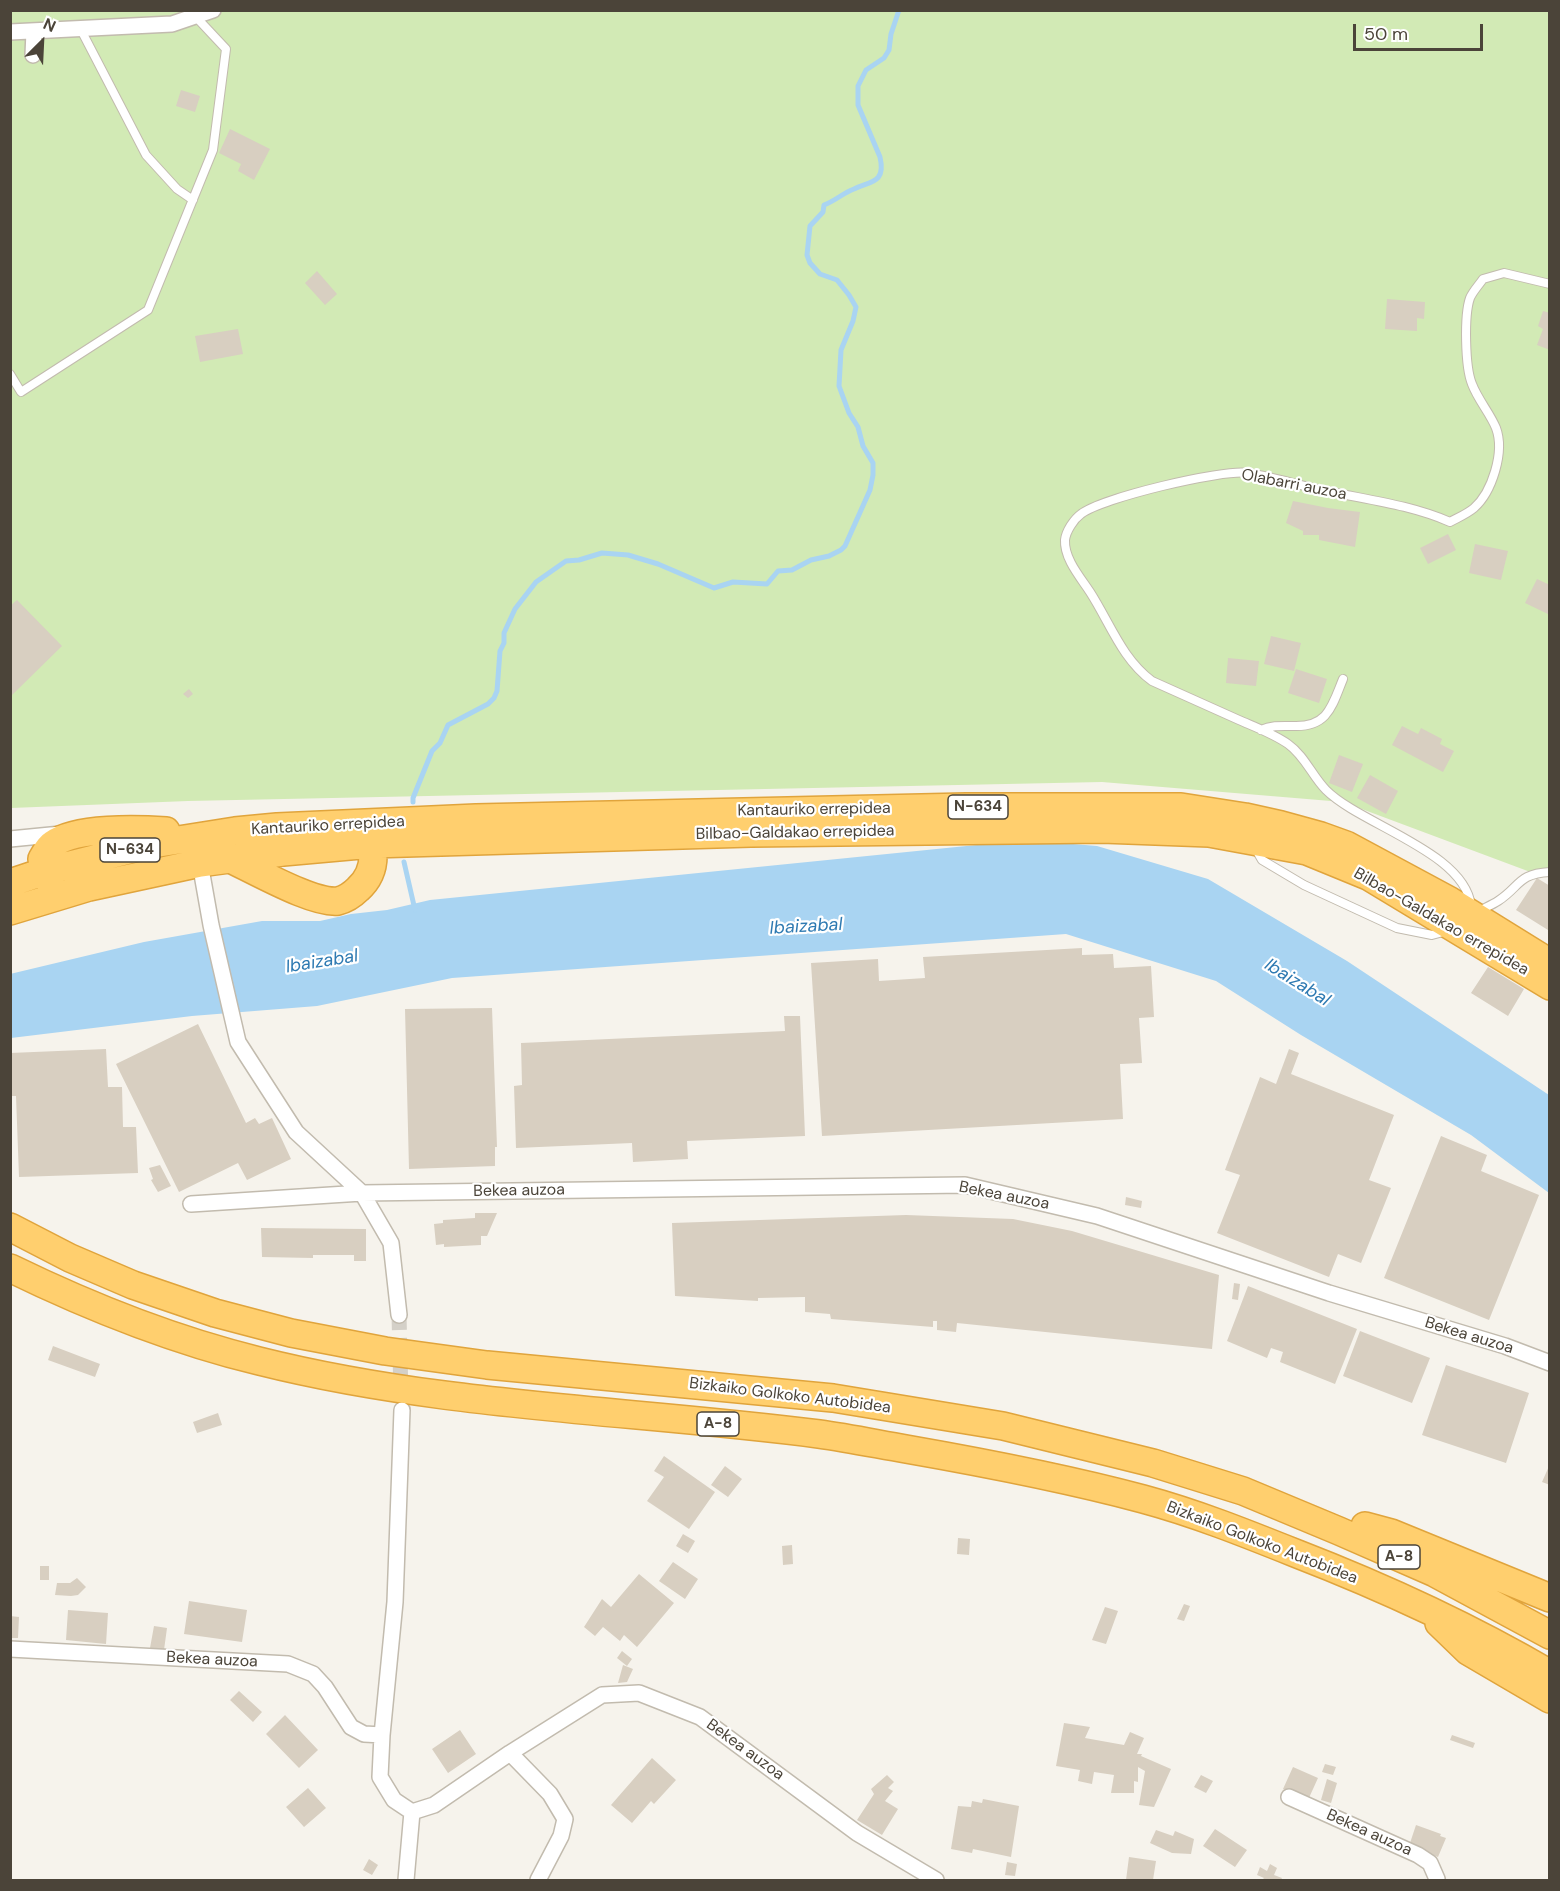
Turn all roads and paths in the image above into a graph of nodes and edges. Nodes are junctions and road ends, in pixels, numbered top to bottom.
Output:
1 (213, 10) edge
2 (196, 17) junction
3 (80, 28) junction
4 (34, 31) junction
5 (10, 32) edge
6 (33, 55) dead end
7 (193, 200) junction
8 (1550, 284) edge
9 (10, 374) edge
10 (1343, 679) dead end
11 (1261, 730) junction
12 (85, 833) junction
13 (216, 834) junction
14 (371, 834) junction
15 (230, 859) junction
16 (200, 863) junction
17 (44, 865) junction
18 (1550, 872) edge
19 (10, 883) edge
20 (55, 897) junction
21 (10, 911) edge
22 (1465, 922) junction
23 (1550, 963) edge
24 (1550, 986) edge
25 (362, 1193) junction
26 (191, 1204) dead end
27 (10, 1227) edge
28 (10, 1268) edge
29 (399, 1315) tunnel mouth
30 (1550, 1363) edge
31 (402, 1410) tunnel mouth
32 (1242, 1491) junction
33 (1550, 1598) edge
34 (1421, 1605) junction
35 (1550, 1635) edge
36 (10, 1649) edge
37 (1550, 1674) edge
38 (1550, 1699) edge
39 (382, 1735) junction
40 (510, 1753) junction
41 (1289, 1797) dead end
42 (412, 1812) junction
43 (406, 1881) edge
44 (538, 1881) edge
45 (936, 1881) edge
46 (1436, 1881) edge

1 - 2 street
2 - 3 street
2 - 7 lane
3 - 4 street
3 - 7 lane
4 - 5 street
4 - 6 street
7 - 9 lane
8 - 11 lane, Olabarri auzoa
10 - 11 lane
11 - 22 lane, Olabarri auzoa
12 - 13 highway
12 - 17 highway
12 - 17 street
13 - 14 highway, Kantauriko errepidea / N-634
13 - 17 highway, Kantauriko errepidea / N-634
14 - 15 highway, Bilbao-Galdakao errepidea / N-634
14 - 15 highway
14 - 22 highway, Bilbao-Galdakao errepidea / N-634
14 - 22 highway, Kantauriko errepidea / N-634
15 - 16 highway, Bilbao-Galdakao errepidea / N-634
16 - 20 highway, Bilbao-Galdakao errepidea / N-634
16 - 25 street
17 - 19 highway, N-634
17 - 20 highway
18 - 22 lane
20 - 21 highway, Bilbao-Galdakao errepidea / N-634
22 - 23 highway, Kantauriko errepidea / N-634
22 - 24 highway, Bilbao-Galdakao errepidea / N-634
25 - 26 street, Bekea auzoa
25 - 29 street
25 - 30 street, Bekea auzoa
27 - 32 highway, Bizkaiko Golkoko Autobidea / A-8
28 - 34 highway, Bizkaiko Golkoko Autobidea / A-8
31 - 39 street
32 - 33 highway
32 - 35 highway, Bizkaiko Golkoko Autobidea / A-8
34 - 37 highway, Bizkaiko Golkoko Autobidea / A-8
34 - 38 highway
36 - 39 street, Bekea auzoa
39 - 42 street
40 - 42 street, Bekea auzoa
40 - 44 street
40 - 45 street, Bekea auzoa
41 - 46 street, Bekea auzoa
42 - 43 street

